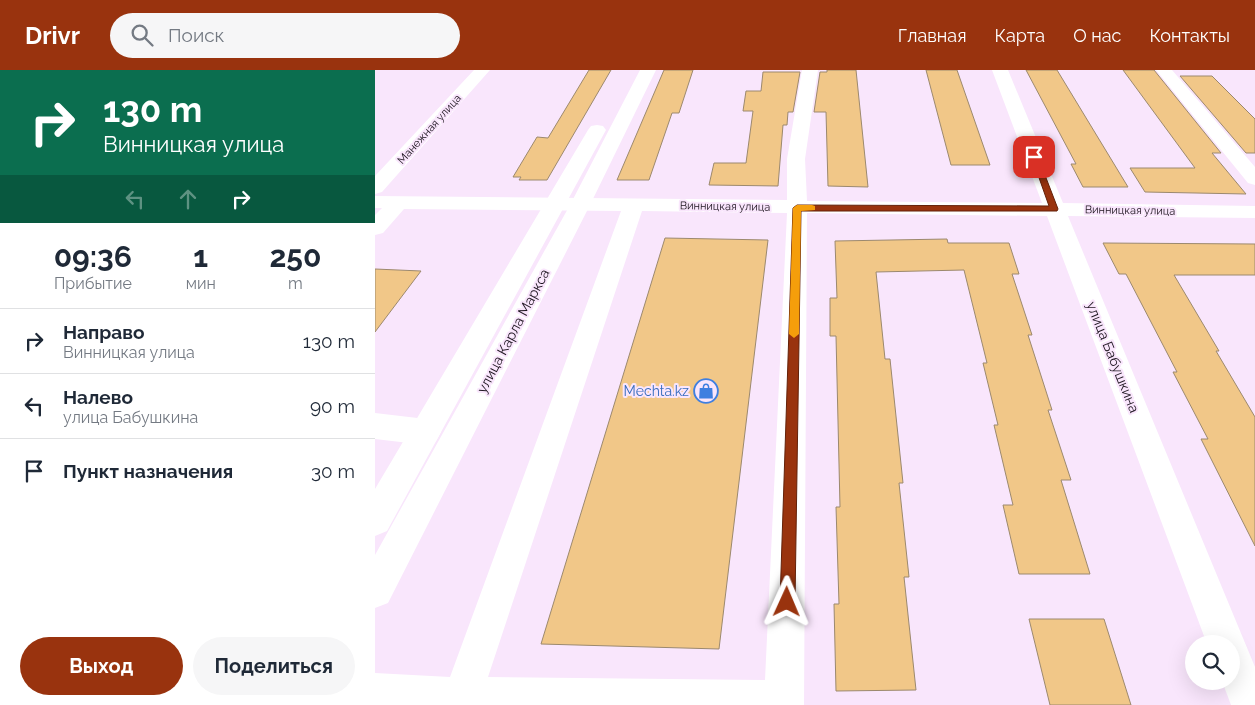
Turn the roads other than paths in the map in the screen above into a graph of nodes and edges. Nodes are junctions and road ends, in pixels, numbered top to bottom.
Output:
1 (482, 70) edge
2 (631, 70) edge
3 (647, 70) edge
4 (809, 70) edge
5 (1000, 70) edge
6 (1164, 70) edge
7 (1255, 179) edge
8 (375, 188) edge
9 (375, 202) edge
10 (399, 202) junction
11 (634, 204) junction
12 (567, 205) junction
13 (797, 208) junction
14 (1054, 209) junction
15 (1255, 212) edge
16 (375, 228) edge
17 (375, 426) edge
18 (426, 432) junction
19 (375, 520) edge
20 (375, 590) edge
21 (1222, 635) edge
22 (1240, 678) edge
23 (375, 693) edge
24 (462, 697) junction
25 (784, 702) edge
26 (1251, 705) edge

1 - 8 street, Манежная улица
2 - 12 street, улица Карла Маркса
3 - 12 street, улица Карла Маркса
4 - 13 street
5 - 14 street, улица Бабушкина
6 - 7 street
9 - 10 street, Винницкая улица
10 - 12 street, Винницкая улица
10 - 16 street
11 - 12 street, Винницкая улица
11 - 13 street, Винницкая улица
11 - 24 street
12 - 18 street, улица Карла Маркса
12 - 20 street, улица Карла Маркса
13 - 14 street, Винницкая улица
13 - 25 street
14 - 15 street, Винницкая улица
14 - 21 street, улица Бабушкина
17 - 18 street
18 - 19 street, улица Карла Маркса
22 - 26 street
23 - 24 street
24 - 25 street

